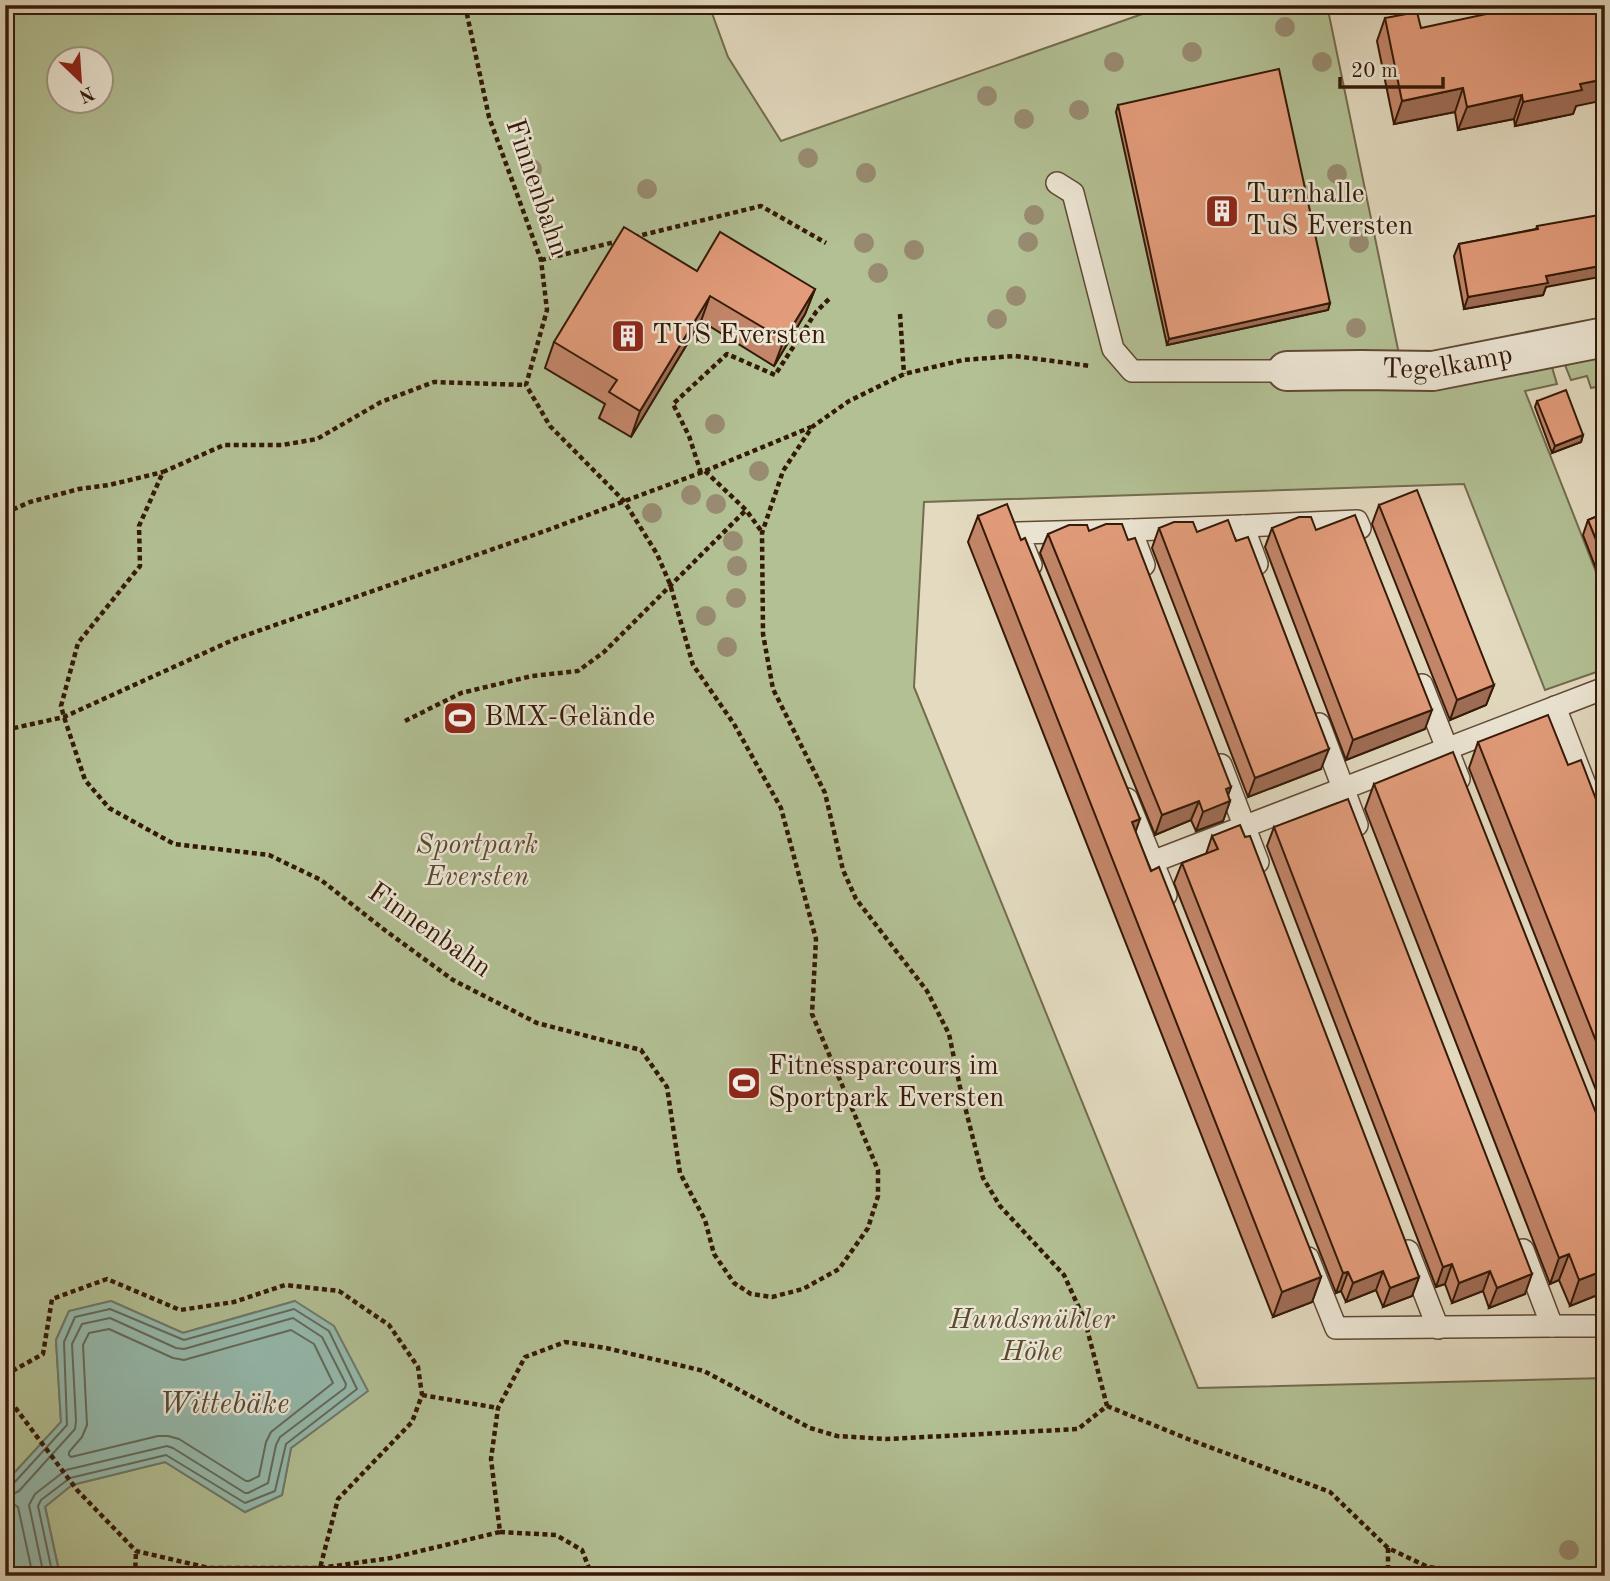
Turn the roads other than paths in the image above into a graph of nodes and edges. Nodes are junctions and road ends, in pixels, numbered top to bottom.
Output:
1 (1058, 183) dead end
2 (1605, 337) edge
3 (1287, 371) joint
4 (1243, 526) junction
5 (1131, 530) junction
6 (1367, 546) edge
7 (1262, 576) edge
8 (1151, 582) edge
9 (1038, 583) edge
10 (1417, 673) edge
11 (1605, 688) edge
12 (1310, 701) edge
13 (1555, 707) junction
14 (1215, 749) edge
15 (1447, 749) junction
16 (1121, 786) edge
17 (1343, 789) junction
18 (1467, 800) edge
19 (1244, 827) junction
20 (1605, 836) edge
21 (1363, 840) edge
22 (1152, 862) junction
23 (1264, 878) edge
24 (1173, 914) edge
25 (1300, 1237) edge
26 (1518, 1237) edge
27 (1403, 1238) edge
28 (1552, 1326) junction
29 (1605, 1326) edge
30 (1438, 1328) junction

1 - 3 lane
2 - 3 street, Tegelkamp
4 - 5 lane
4 - 6 lane
4 - 7 lane
5 - 8 lane
5 - 9 lane
10 - 15 lane
11 - 13 lane
12 - 17 lane
13 - 15 lane
13 - 20 lane
14 - 19 lane
15 - 17 lane
15 - 18 lane
16 - 22 lane
17 - 19 lane
17 - 21 lane
19 - 22 lane
19 - 23 lane
22 - 24 lane
25 - 30 lane
26 - 28 lane
27 - 30 lane
28 - 29 lane
28 - 30 lane

